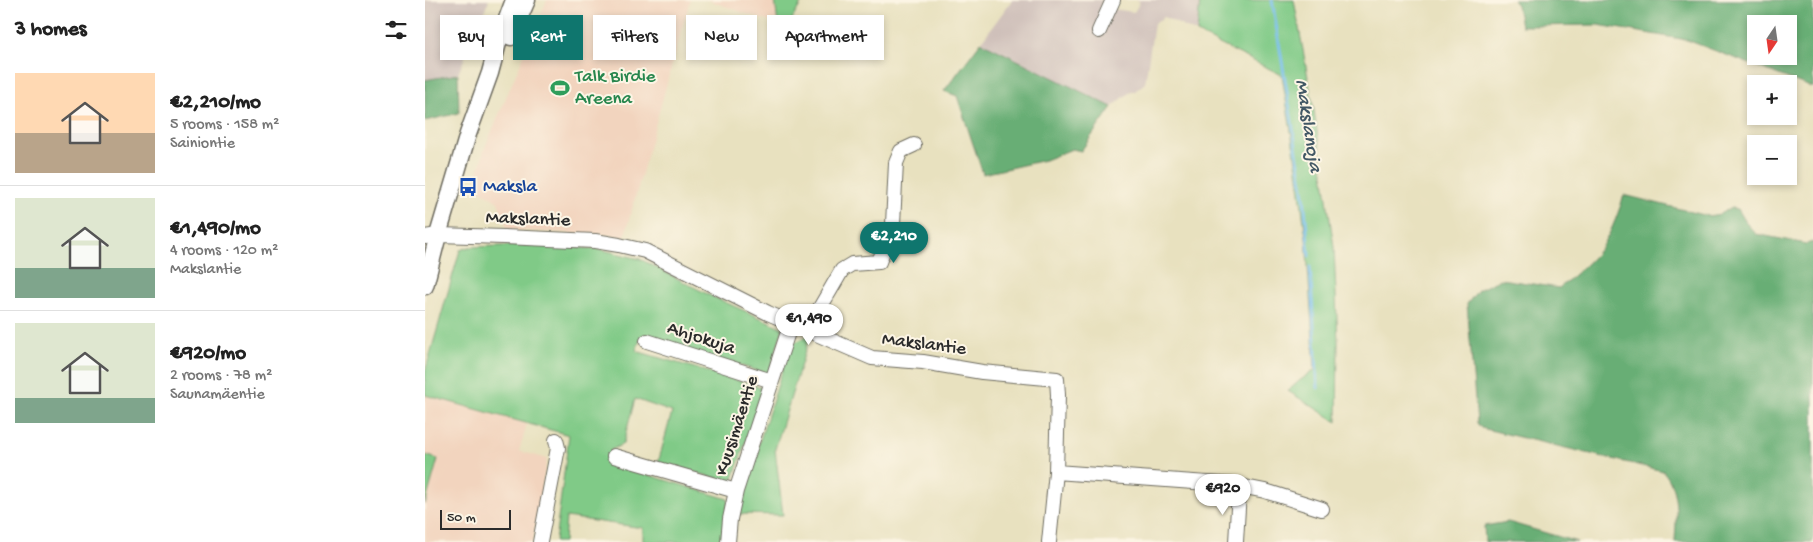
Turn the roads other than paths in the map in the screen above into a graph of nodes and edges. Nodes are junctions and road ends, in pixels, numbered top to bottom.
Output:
1 (514, 0) edge
2 (527, 0) edge
3 (1113, 0) edge
4 (1099, 31) dead end
5 (490, 73) junction
6 (914, 145) dead end
7 (432, 236) edge
8 (425, 286) edge
9 (791, 323) junction
10 (807, 330) junction
11 (647, 341) dead end
12 (772, 381) junction
13 (556, 440) dead end
14 (614, 456) dead end
15 (1055, 472) junction
16 (1235, 485) junction
17 (736, 492) junction
18 (1322, 509) dead end
19 (540, 542) edge
20 (728, 542) edge
21 (1049, 542) edge
22 (1235, 542) edge

1 - 5 main road
2 - 5 main road
3 - 4 street
5 - 7 main road
6 - 10 street
7 - 8 main road
7 - 9 street, Makslantie
9 - 10 street, Makslantie
9 - 12 street, Kuusimäentie
10 - 15 street, Makslantie
11 - 12 street, Ahjokuja
12 - 17 street, Kuusimäentie
13 - 19 street
14 - 17 street
15 - 16 street
15 - 21 street, Makslantie
16 - 18 street
16 - 22 street
17 - 20 street, Kuusimäentie

